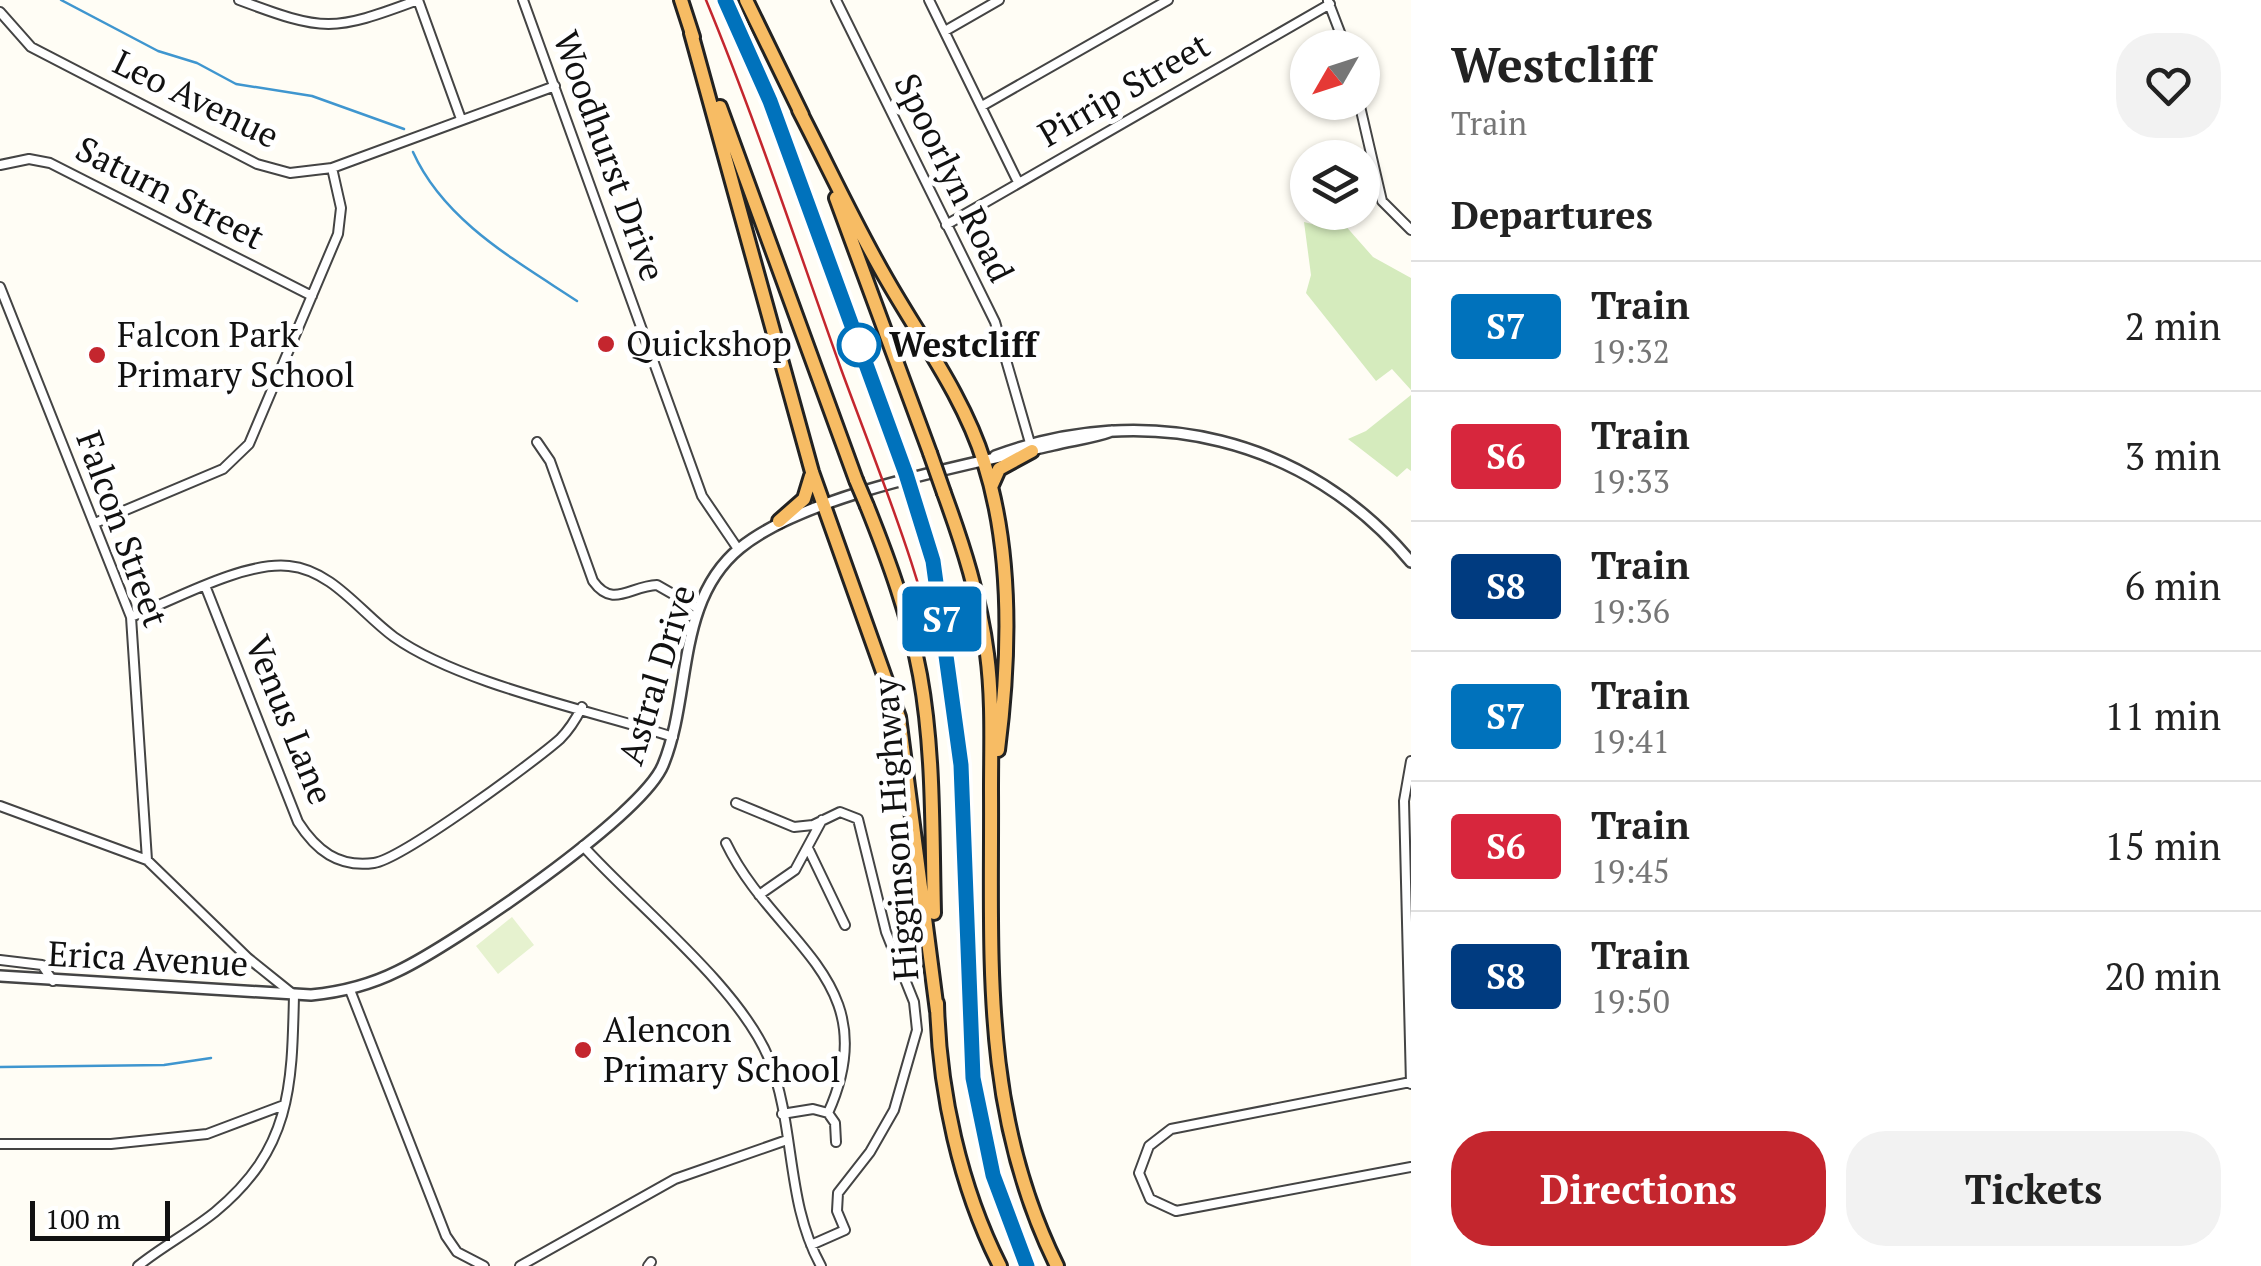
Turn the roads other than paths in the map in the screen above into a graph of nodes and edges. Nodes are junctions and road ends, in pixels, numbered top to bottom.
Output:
1 (239, 0) edge
2 (418, 0) edge
3 (523, 0) edge
4 (681, 0) edge
5 (746, 0) edge
6 (836, 0) edge
7 (929, 0) edge
8 (999, 0) edge
9 (1168, 0) edge
10 (1328, 2) edge
11 (0, 12) edge
12 (1339, 30) edge
13 (945, 31) junction
14 (691, 33) junction
15 (555, 86) junction
16 (982, 106) junction
17 (800, 110) junction
18 (462, 119) junction
19 (1363, 120) edge
20 (0, 165) edge
21 (332, 168) junction
22 (1018, 182) junction
23 (946, 225) junction
24 (1411, 230) edge
25 (0, 287) edge
26 (312, 296) junction
27 (1112, 431) junction
28 (538, 442) dead end
29 (1031, 447) junction
30 (984, 462) junction
31 (812, 472) junction
32 (991, 488) junction
33 (822, 506) junction
34 (779, 521) junction
35 (95, 522) junction
36 (738, 549) junction
37 (1411, 562) edge
38 (206, 588) junction
39 (700, 609) junction
40 (131, 617) junction
41 (582, 708) junction
42 (673, 737) junction
43 (1411, 761) edge
44 (992, 802) junction
45 (736, 803) dead end
46 (0, 806) edge
47 (822, 820) junction
48 (726, 843) dead end
49 (583, 846) junction
50 (808, 847) junction
51 (148, 860) junction
52 (759, 895) junction
53 (845, 925) dead end
54 (0, 960) edge
55 (0, 976) edge
56 (53, 980) junction
57 (350, 990) junction
58 (294, 995) junction
59 (937, 1010) junction
60 (1411, 1083) edge
61 (284, 1105) junction
62 (828, 1112) junction
63 (782, 1114) junction
64 (786, 1140) junction
65 (836, 1142) dead end
66 (0, 1144) edge
67 (1411, 1167) edge
68 (811, 1245) junction
69 (138, 1266) edge
70 (484, 1266) edge
71 (520, 1266) edge
72 (821, 1266) edge
73 (1000, 1266) edge
74 (1057, 1266) edge

1 - 2 street
2 - 18 street
3 - 15 street, Woodhurst Drive
4 - 14 highway, Higginson Highway
5 - 17 highway
6 - 23 street, Spoorlyn Road
7 - 13 street
8 - 13 street
9 - 16 street
10 - 12 street
10 - 22 street, Pirrip Street
11 - 21 street, Leo Avenue
13 - 16 street
14 - 31 highway
14 - 59 highway, Higginson Highway, bridge
15 - 18 street, Leo Avenue
15 - 36 street, Woodhurst Drive
16 - 22 street
17 - 30 highway
17 - 44 highway, bridge
18 - 21 street, Leo Avenue
19 - 24 street
20 - 26 street, Saturn Street
21 - 26 street
22 - 23 street, Pirrip Street
23 - 29 street, Spoorlyn Road
25 - 35 street, Falcon Street
26 - 35 street
27 - 29 street
27 - 29 street
27 - 37 street
28 - 39 street
29 - 30 street, Astral Drive
29 - 32 highway
30 - 32 highway
30 - 33 street, Astral Drive
31 - 33 highway
31 - 34 highway
32 - 44 highway
33 - 34 street, Astral Drive
33 - 59 highway
34 - 36 street, Astral Drive
35 - 40 street, Falcon Street
36 - 39 street, Astral Drive
38 - 40 street
38 - 41 street
38 - 41 street, Venus Lane
39 - 42 street, Astral Drive
40 - 51 street, Falcon Street
41 - 42 street
42 - 49 street, Astral Drive
43 - 60 street
44 - 74 highway
45 - 47 street
46 - 51 street
47 - 50 street
47 - 68 street
48 - 52 street
49 - 57 street, Astral Drive
49 - 63 street
50 - 52 street
50 - 53 street
51 - 58 street
52 - 62 street
54 - 56 street
55 - 56 street, Erica Avenue
56 - 58 street, Erica Avenue
57 - 58 street, Astral Drive
57 - 70 street
58 - 61 street
59 - 73 highway, Higginson Highway
60 - 67 street
61 - 66 street
61 - 69 street
62 - 63 street
62 - 65 street
63 - 64 street
64 - 68 street
64 - 71 street
68 - 72 street

